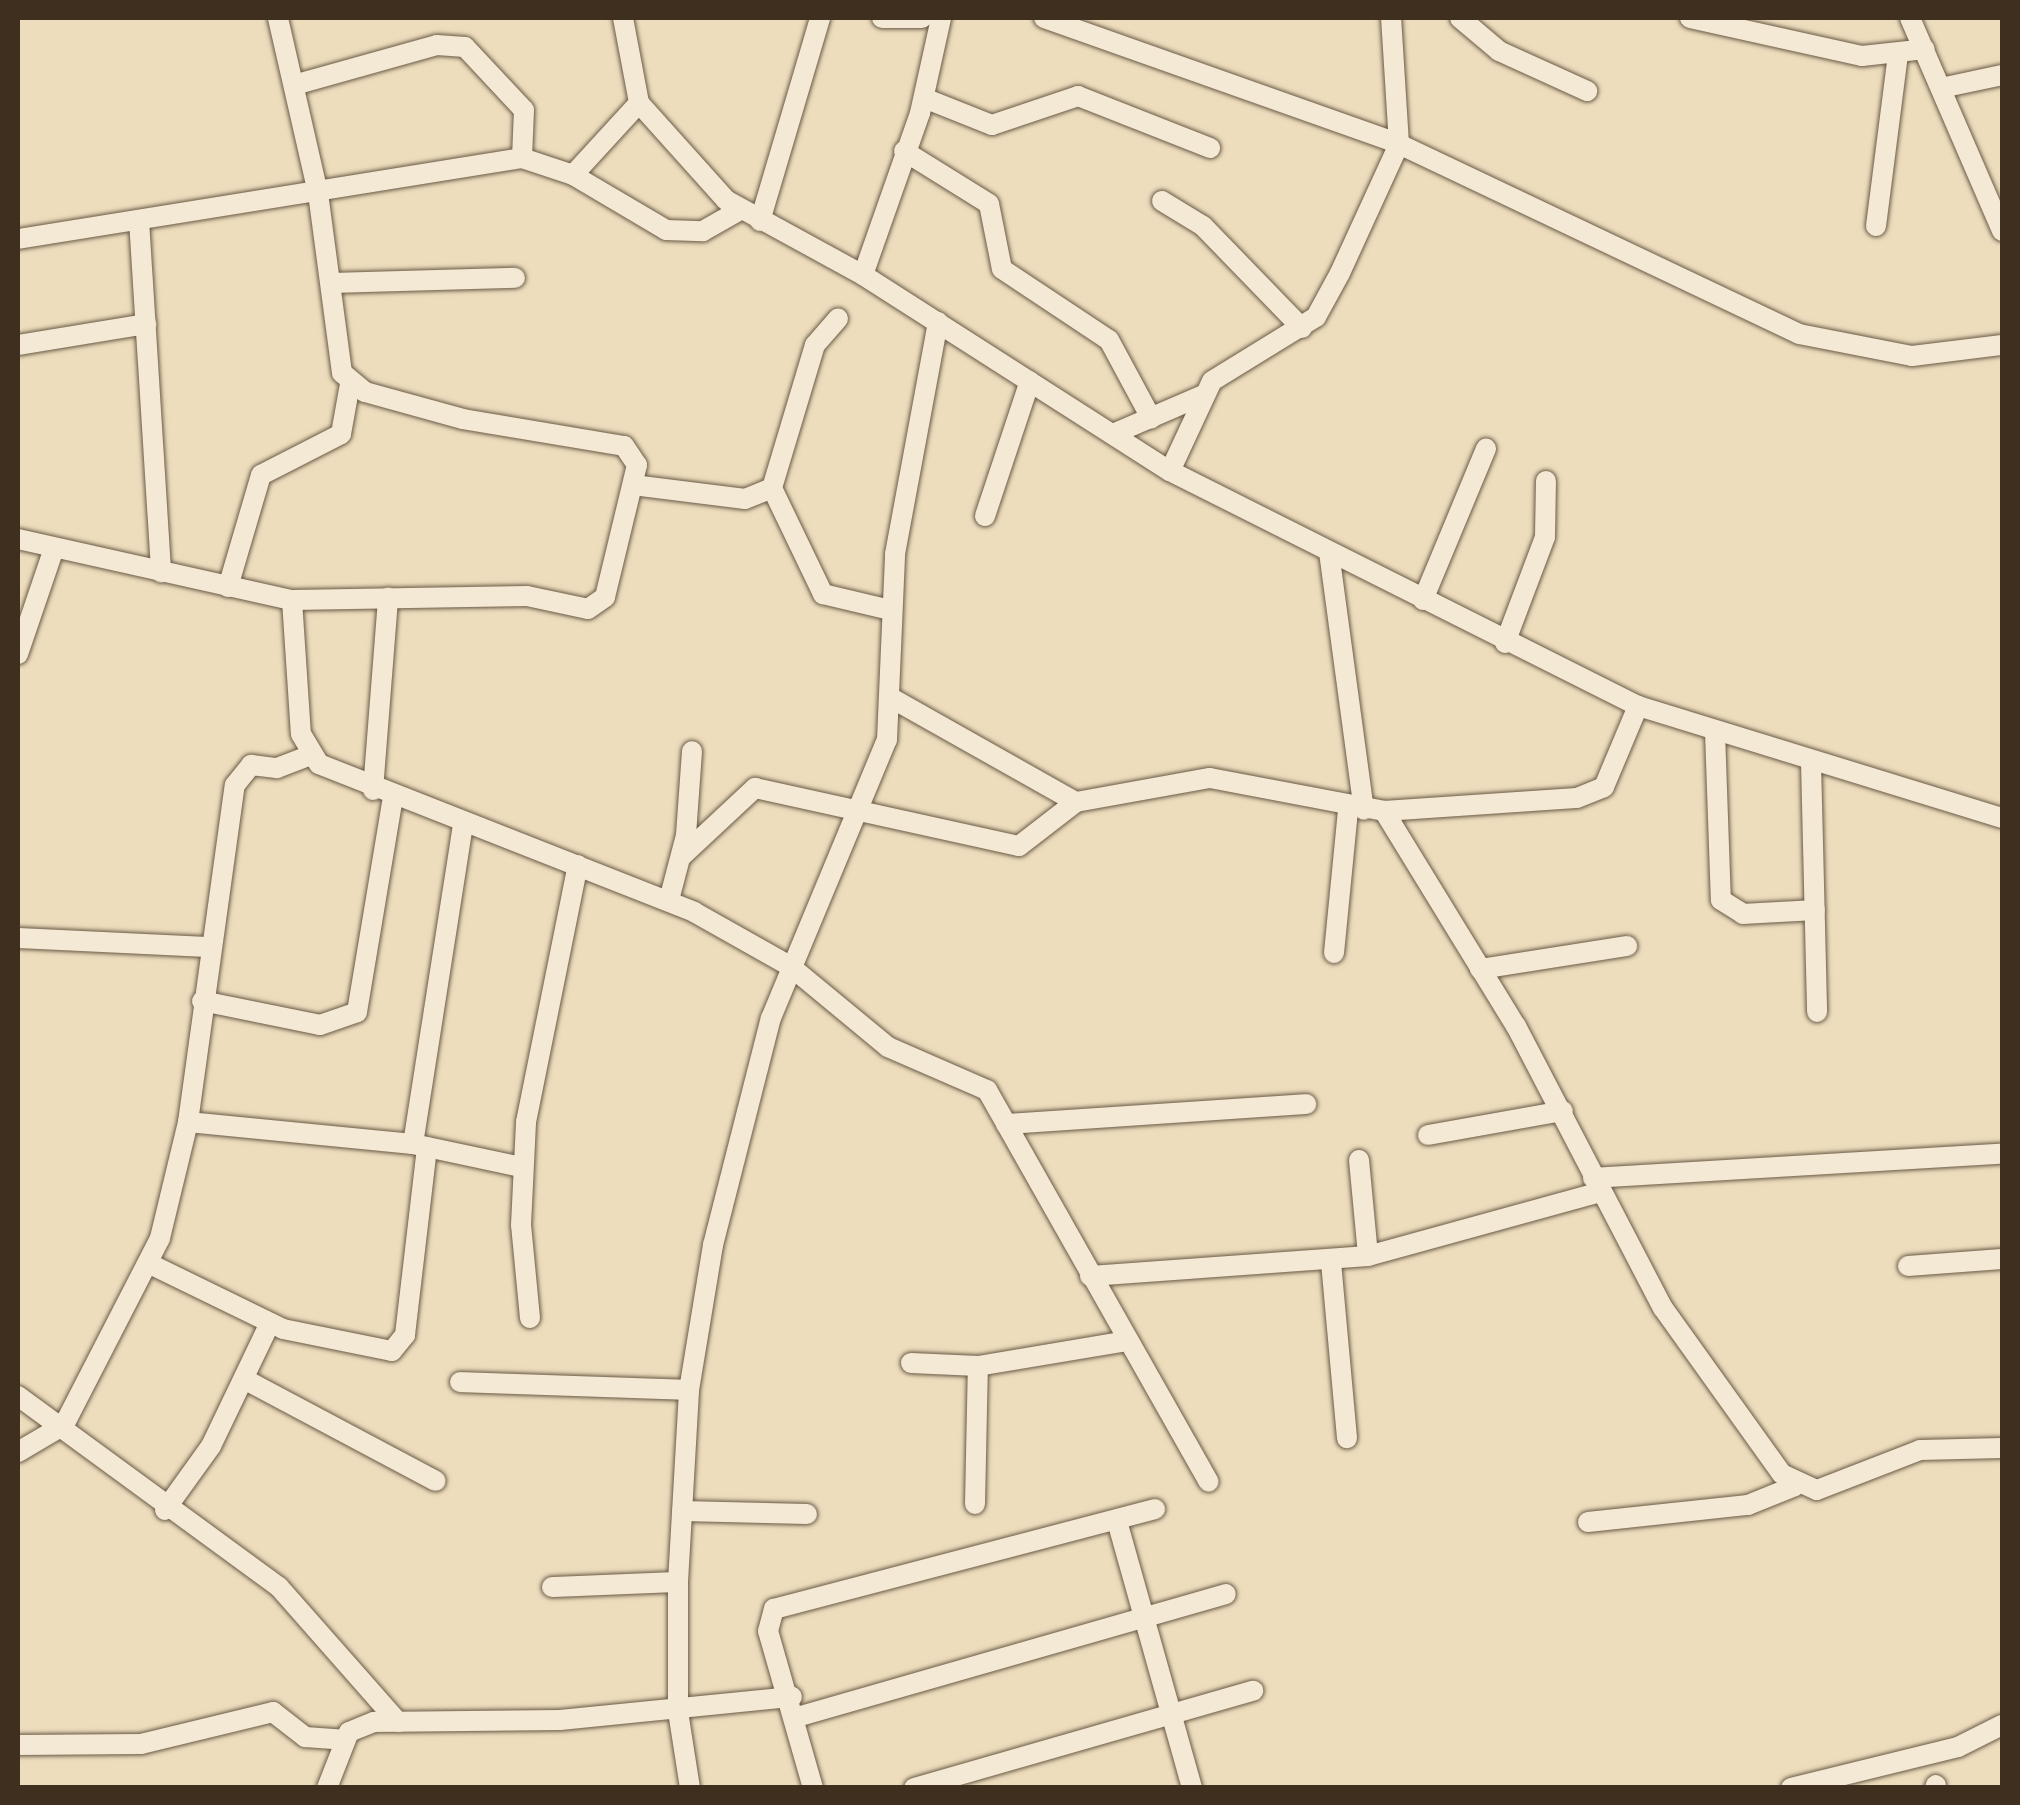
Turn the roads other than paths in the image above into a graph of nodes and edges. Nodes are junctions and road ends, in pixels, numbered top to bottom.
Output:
1 (278, 18) edge
2 (622, 18) edge
3 (820, 18) edge
4 (882, 18) edge
5 (922, 18) edge
6 (940, 18) edge
7 (1044, 18) edge
8 (1391, 18) edge
9 (1460, 18) edge
10 (1690, 18) edge
11 (1910, 18) edge
12 (1925, 49) junction
13 (1898, 54) junction
14 (2002, 75) edge
15 (294, 85) junction
16 (1941, 88) junction
17 (1587, 91) dead end
18 (924, 98) junction
19 (639, 104) junction
20 (1398, 144) junction
21 (1210, 148) dead end
22 (904, 151) junction
23 (522, 158) junction
24 (573, 176) junction
25 (318, 193) junction
26 (1162, 201) dead end
27 (740, 210) junction
28 (140, 220) junction
29 (760, 222) junction
30 (1876, 226) dead end
31 (2002, 232) edge
32 (18, 239) edge
33 (863, 275) junction
34 (515, 278) dead end
35 (332, 283) junction
36 (838, 318) dead end
37 (938, 322) junction
38 (146, 324) junction
39 (1302, 328) junction
40 (18, 345) edge
41 (2002, 346) edge
42 (1030, 381) junction
43 (350, 384) junction
44 (1204, 395) junction
45 (1151, 418) junction
46 (1113, 434) junction
47 (1486, 449) dead end
48 (1170, 471) junction
49 (1546, 481) dead end
50 (633, 486) junction
51 (772, 488) junction
52 (986, 516) dead end
53 (18, 539) edge
54 (54, 548) junction
55 (1329, 552) junction
56 (161, 572) junction
57 (228, 587) junction
58 (388, 598) junction
59 (292, 600) junction
60 (1422, 600) junction
61 (890, 610) junction
62 (1505, 643) junction
63 (18, 654) edge
64 (893, 699) junction
65 (1638, 706) junction
66 (1715, 732) junction
67 (692, 751) dead end
68 (308, 756) junction
69 (1811, 762) junction
70 (383, 794) junction
71 (1076, 802) junction
72 (1365, 810) junction
73 (859, 816) junction
74 (2002, 818) edge
75 (463, 824) junction
76 (682, 856) junction
77 (578, 865) junction
78 (668, 900) junction
79 (1815, 910) junction
80 (18, 938) edge
81 (208, 946) junction
82 (1627, 946) dead end
83 (1334, 953) dead end
84 (790, 966) junction
85 (1480, 969) junction
86 (202, 1001) junction
87 (1817, 1012) dead end
88 (1306, 1104) dead end
89 (1562, 1111) junction
90 (188, 1122) junction
91 (1006, 1124) junction
92 (1428, 1135) dead end
93 (420, 1146) junction
94 (2002, 1154) edge
95 (1359, 1160) dead end
96 (521, 1167) junction
97 (1596, 1186) junction
98 (1368, 1256) junction
99 (2002, 1260) edge
100 (1331, 1262) junction
101 (150, 1264) junction
102 (1908, 1266) dead end
103 (1090, 1276) junction
104 (530, 1318) dead end
105 (270, 1323) junction
106 (1128, 1341) junction
107 (911, 1363) dead end
108 (978, 1366) junction
109 (244, 1379) junction
110 (460, 1382) dead end
111 (689, 1390) junction
112 (18, 1396) edge
113 (64, 1425) junction
114 (1347, 1438) dead end
115 (2002, 1448) edge
116 (19, 1456) edge
117 (436, 1481) dead end
118 (1210, 1482) dead end
119 (1795, 1486) junction
120 (975, 1504) dead end
121 (1155, 1509) dead end
122 (166, 1510) junction
123 (682, 1511) junction
124 (807, 1514) dead end
125 (1117, 1520) junction
126 (1588, 1522) dead end
127 (678, 1582) junction
128 (552, 1587) dead end
129 (1226, 1594) dead end
130 (1144, 1615) junction
131 (1253, 1691) dead end
132 (795, 1707) junction
133 (678, 1710) junction
134 (1172, 1715) junction
135 (398, 1722) junction
136 (2002, 1725) edge
137 (344, 1740) junction
138 (18, 1744) edge
139 (326, 1788) edge
140 (690, 1788) edge
141 (813, 1788) edge
142 (914, 1788) edge
143 (1192, 1788) edge
144 (1790, 1788) edge

1 - 15 street
2 - 19 street
3 - 29 street
4 - 5 street
6 - 18 street
7 - 20 street
8 - 20 street
9 - 17 street
10 - 13 street
11 - 12 street
12 - 13 street
12 - 16 street
13 - 30 street
14 - 16 street
15 - 23 street
15 - 25 street
16 - 31 street
18 - 21 street
18 - 22 street
19 - 24 street
19 - 27 street
20 - 39 street
20 - 41 street
22 - 33 street
22 - 45 street
23 - 24 street
23 - 25 street
24 - 27 street
25 - 28 street
25 - 35 street
26 - 39 street
27 - 29 street
28 - 32 street
28 - 38 street
29 - 33 street
33 - 37 street
34 - 35 street
35 - 43 street
36 - 51 street
37 - 42 street
37 - 61 street
38 - 40 street
38 - 56 street
39 - 44 street
42 - 46 street
42 - 52 street
43 - 50 street
43 - 57 street
44 - 45 street
44 - 48 street
45 - 46 street
46 - 48 street
47 - 60 street
48 - 55 street
49 - 62 street
50 - 51 street
50 - 58 street
51 - 61 street
53 - 54 street
54 - 56 street
54 - 63 street
55 - 60 street
55 - 72 street
56 - 57 street
57 - 59 street
58 - 59 street
58 - 70 street
59 - 68 street
60 - 62 street
61 - 64 street
62 - 65 street
64 - 71 street
64 - 73 street
65 - 66 street
65 - 72 street
66 - 69 street
66 - 79 street
67 - 76 street
68 - 70 street
68 - 81 street
69 - 74 street
69 - 79 street
70 - 75 street
70 - 86 street
71 - 72 street
71 - 73 street
72 - 83 street
72 - 85 street
73 - 76 street
73 - 84 street
75 - 77 street
75 - 93 street
76 - 78 street
77 - 78 street
77 - 96 street
78 - 84 street
79 - 87 street
80 - 81 street
81 - 86 street
82 - 85 street
84 - 91 street
84 - 111 street
85 - 89 street
86 - 90 street
88 - 91 street
89 - 92 street
89 - 97 street
90 - 93 street
90 - 101 street
91 - 103 street
93 - 96 street
93 - 105 street
94 - 97 street
95 - 98 street
96 - 104 street
97 - 98 street
97 - 119 street
98 - 100 street
99 - 102 street
100 - 103 street
100 - 114 street
101 - 105 street
101 - 113 street
103 - 106 street
105 - 109 street
106 - 108 street
106 - 118 street
107 - 108 street
108 - 120 street
109 - 117 street
109 - 122 street
110 - 111 street
111 - 123 street
112 - 113 street
113 - 116 street
113 - 122 street
115 - 119 street
119 - 126 street
121 - 125 street
122 - 135 street
123 - 124 street
123 - 127 street
125 - 130 street
125 - 132 street
127 - 128 street
127 - 133 street
129 - 130 street
130 - 132 street
130 - 134 street
131 - 134 street
132 - 133 street
132 - 141 street
133 - 135 street
133 - 140 street
134 - 142 street
134 - 143 street
135 - 137 street
136 - 144 street
137 - 138 street
137 - 139 street

